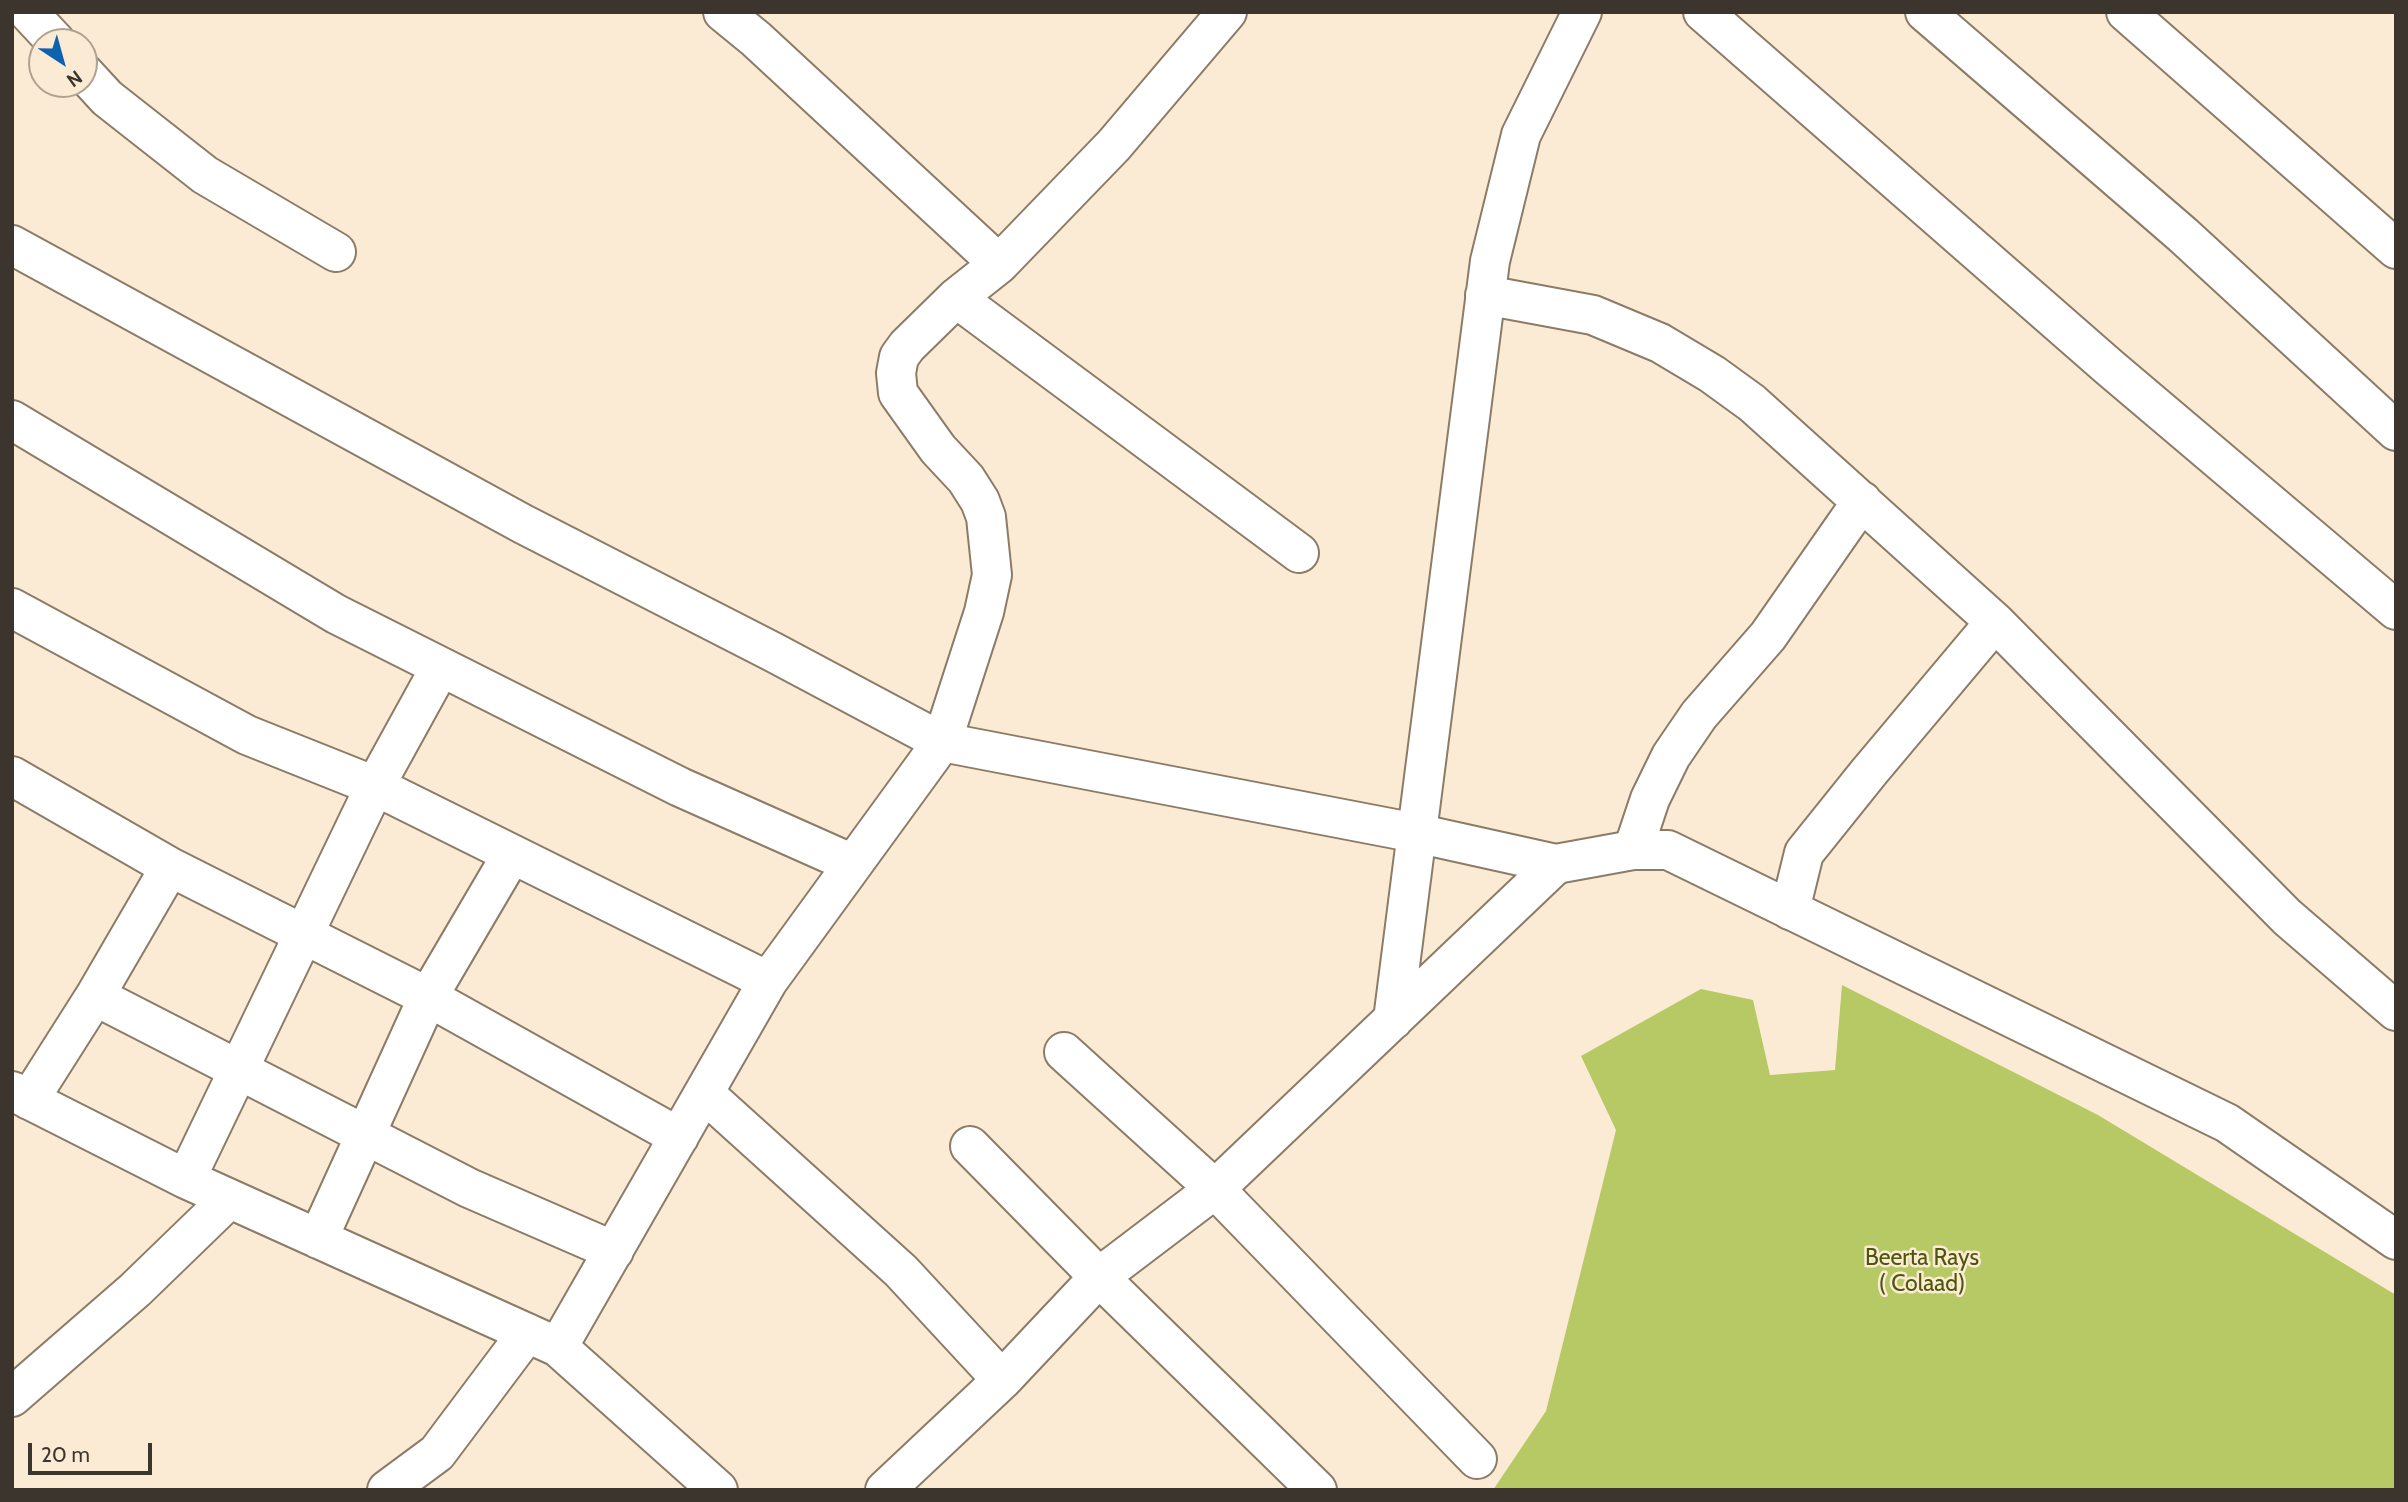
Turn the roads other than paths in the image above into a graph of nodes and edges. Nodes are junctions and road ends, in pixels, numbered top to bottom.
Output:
1 (28, 12) edge
2 (723, 12) edge
3 (1582, 12) edge
4 (1703, 12) edge
5 (1925, 12) edge
6 (2126, 12) edge
7 (1223, 13) edge
8 (766, 26) edge
9 (43, 28) edge
10 (98, 88) edge
11 (12, 245) edge
12 (2396, 249) edge
13 (336, 252) dead end
14 (999, 264) junction
15 (1486, 295) junction
16 (957, 298) junction
17 (12, 421) edge
18 (2396, 431) edge
19 (1862, 501) junction
20 (1299, 553) dead end
21 (12, 607) edge
22 (2396, 610) edge
23 (1994, 622) junction
24 (440, 668) junction
25 (942, 742) junction
26 (12, 776) edge
27 (375, 786) junction
28 (1416, 833) junction
29 (1633, 850) junction
30 (512, 854) junction
31 (853, 864) junction
32 (1556, 864) junction
33 (170, 867) junction
34 (1790, 910) junction
35 (302, 934) junction
36 (768, 981) junction
37 (95, 996) junction
38 (428, 997) junction
39 (2396, 1012) edge
40 (1393, 1020) junction
41 (1064, 1052) dead end
42 (238, 1069) junction
43 (704, 1093) junction
44 (21, 1095) edge
45 (367, 1135) junction
46 (679, 1136) junction
47 (970, 1146) dead end
48 (186, 1179) junction
49 (1215, 1189) junction
50 (229, 1199) junction
51 (318, 1239) junction
52 (2396, 1240) edge
53 (614, 1251) junction
54 (1099, 1277) junction
55 (543, 1340) junction
56 (19, 1376) edge
57 (1002, 1380) junction
58 (1477, 1459) dead end
59 (908, 1483) edge
60 (1307, 1486) edge
61 (387, 1490) edge
62 (718, 1490) edge

1 - 9 street
2 - 8 street
3 - 15 street
4 - 22 street
5 - 18 street
6 - 12 street
7 - 14 street
8 - 14 street
10 - 13 street
11 - 25 street
14 - 16 street
15 - 19 street
15 - 28 street
16 - 20 street
16 - 25 street
17 - 24 street
19 - 23 street
19 - 29 street
21 - 27 street
23 - 34 street
23 - 39 street
24 - 27 street
24 - 31 street
25 - 28 street
25 - 31 street
26 - 33 street
27 - 30 street
27 - 35 street
28 - 32 street
28 - 40 street
29 - 32 street
29 - 34 street
30 - 36 street
30 - 38 street
31 - 36 street
32 - 40 street
33 - 35 street
33 - 37 street
34 - 52 street
35 - 38 street
35 - 42 street
36 - 43 street
37 - 42 street
37 - 44 street
38 - 45 street
38 - 46 street
40 - 49 street
41 - 49 street
42 - 45 street
42 - 48 street
43 - 46 street
43 - 57 street
44 - 48 street
45 - 51 street
45 - 53 street
46 - 53 street
47 - 54 street
48 - 50 street
49 - 54 street
49 - 58 street
50 - 51 street
50 - 56 street
51 - 55 street
53 - 55 street
54 - 57 street
54 - 60 street
55 - 61 street
55 - 62 street
57 - 59 street

